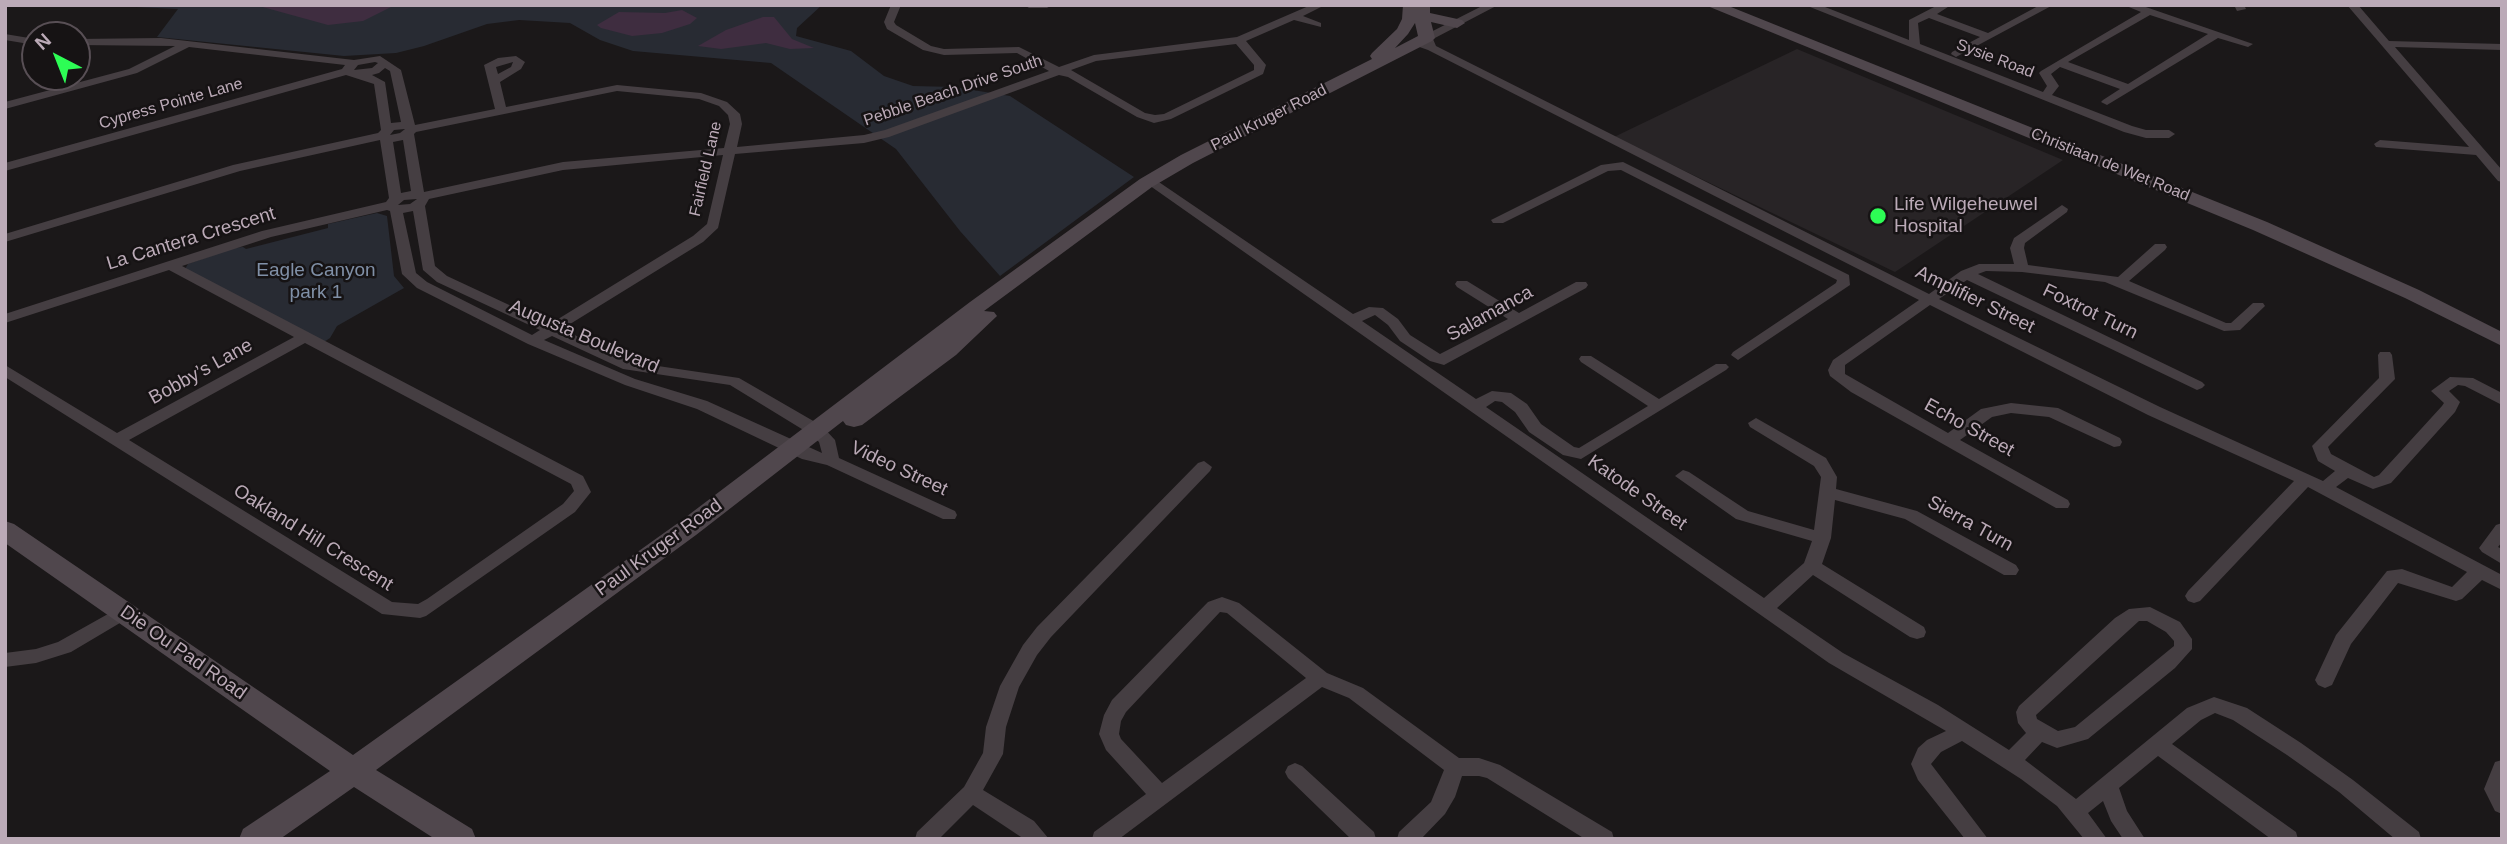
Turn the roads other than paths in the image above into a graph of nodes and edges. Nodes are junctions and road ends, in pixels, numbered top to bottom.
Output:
1 (896, 5) edge
2 (1029, 5) edge
3 (1047, 5) edge
4 (1320, 5) edge
5 (1410, 5) edge
6 (1493, 5) edge
7 (1712, 5) edge
8 (1727, 5) edge
9 (1810, 5) edge
10 (1946, 5) edge
11 (2048, 5) edge
12 (2129, 5) edge
13 (2352, 5) edge
14 (1424, 11) edge
15 (2149, 12) junction
16 (1928, 14) junction
17 (1295, 17) junction
18 (1457, 23) junction
19 (1317, 25) dead end
20 (1403, 31) junction
21 (2216, 34) junction
22 (1989, 37) junction
23 (1239, 40) junction
24 (91, 42) edge
25 (1425, 43) junction
26 (187, 44) junction
27 (2248, 44) dead end
28 (2385, 44) junction
29 (1914, 45) junction
30 (2502, 47) edge
31 (1956, 54) dead end
32 (385, 62) junction
33 (2059, 63) junction
34 (1372, 66) junction
35 (350, 67) junction
36 (1058, 71) junction
37 (361, 74) junction
38 (494, 81) dead end
39 (2128, 88) junction
40 (2046, 96) junction
41 (2107, 102) dead end
42 (5, 106) edge
43 (501, 110) junction
44 (409, 129) junction
45 (385, 134) junction
46 (2169, 134) dead end
47 (2379, 144) dead end
48 (729, 151) junction
49 (2480, 152) junction
50 (5, 167) edge
51 (2502, 178) edge
52 (1150, 180) junction
53 (420, 199) junction
54 (394, 204) junction
55 (1747, 209) junction
56 (2062, 209) dead end
57 (1730, 219) junction
58 (1498, 220) dead end
59 (5, 238) edge
60 (2160, 247) dead end
61 (169, 265) junction
62 (2022, 268) junction
63 (1966, 274) junction
64 (2120, 282) junction
65 (1462, 284) dead end
66 (1581, 285) dead end
67 (1929, 299) junction
68 (2258, 306) dead end
69 (5, 319) edge
70 (1520, 320) junction
71 (1351, 321) junction
72 (551, 330) junction
73 (2502, 331) edge
74 (304, 337) junction
75 (2502, 340) edge
76 (533, 341) junction
77 (1738, 355) dead end
78 (2385, 355) dead end
79 (1586, 359) dead end
80 (1721, 367) dead end
81 (5, 370) edge
82 (2197, 385) dead end
83 (2502, 400) edge
84 (1659, 406) junction
85 (1475, 407) junction
86 (1756, 423) dead end
87 (117, 440) junction
88 (1949, 440) junction
89 (2114, 442) dead end
90 (815, 447) junction
91 (1204, 467) dead end
92 (2347, 471) junction
93 (1682, 476) dead end
94 (2305, 479) junction
95 (2324, 488) junction
96 (1829, 493) junction
97 (2062, 504) dead end
98 (949, 515) dead end
99 (2502, 529) edge
100 (5, 530) edge
101 (1822, 538) junction
102 (2502, 558) edge
103 (1812, 566) junction
104 (2010, 570) dead end
105 (2480, 571) junction
106 (2502, 583) edge
107 (2194, 596) dead end
108 (1765, 608) junction
109 (124, 612) junction
110 (1917, 632) dead end
111 (9, 655) edge
112 (1320, 678) junction
113 (2325, 680) dead end
114 (1964, 731) junction
115 (2039, 732) junction
116 (2158, 745) junction
117 (2011, 762) junction
118 (1455, 767) junction
119 (2502, 768) edge
120 (1295, 772) dead end
121 (357, 773) junction
122 (2108, 784) junction
123 (971, 793) junction
124 (1160, 795) junction
125 (2502, 805) edge
126 (2075, 812) junction
127 (254, 839) edge
128 (271, 839) edge
129 (461, 839) edge
130 (925, 839) edge
131 (1039, 839) edge
132 (1102, 839) edge
133 (1366, 839) edge
134 (1407, 839) edge
135 (1604, 839) edge
136 (1978, 839) edge
137 (2097, 839) edge
138 (2134, 839) edge
139 (2288, 839) edge
140 (2411, 839) edge

1 - 36 street
2 - 3 street
4 - 17 street, Pebble Beach Drive South
5 - 20 street
6 - 18 street, Paul Kruger Road
7 - 75 street, Christiaan de Wet Road
8 - 73 street, Christiaan de Wet Road
9 - 29 street, Sysie Road
10 - 16 street
11 - 22 street
12 - 15 street
13 - 28 street
14 - 18 street
14 - 25 street
15 - 21 street
15 - 33 street
16 - 22 street
16 - 29 street
17 - 19 street
17 - 23 street, Pebble Beach Drive South
18 - 25 street, Paul Kruger Road
20 - 25 street, Amplifier Street
20 - 34 street
21 - 27 street
21 - 39 street
22 - 31 street
23 - 36 street, Pebble Beach Drive South
23 - 36 street
24 - 26 street
25 - 34 street, Paul Kruger Road
25 - 55 street, Amplifier Street
26 - 35 street
26 - 42 street
28 - 30 street
28 - 49 street
29 - 40 street, Sysie Road
32 - 35 street
32 - 37 street
32 - 44 street, Augusta Boulevard
33 - 39 street
33 - 40 street
34 - 52 street, Paul Kruger Road
35 - 37 street
35 - 50 street, Cypress Pointe Lane
36 - 48 street, Pebble Beach Drive South
37 - 45 street, Augusta Boulevard
38 - 43 street
39 - 41 street
40 - 46 street, Sysie Road
43 - 44 street, Fairfield Lane
43 - 48 street, Fairfield Lane
44 - 45 street, Fairfield Lane
44 - 53 street, Augusta Boulevard
45 - 54 street, Augusta Boulevard
45 - 59 street
47 - 49 street
48 - 53 street, Pebble Beach Drive South
48 - 72 street, Fairfield Lane
49 - 51 street
52 - 71 street, Katode Street
52 - 90 street, Paul Kruger Road
53 - 54 street, La Cantera Crescent
53 - 72 street, Augusta Boulevard
54 - 61 street, La Cantera Crescent
54 - 76 street, Augusta Boulevard
55 - 57 street
55 - 67 street, Amplifier Street
56 - 62 street
57 - 58 street
57 - 77 street
60 - 64 street
61 - 69 street, La Cantera Crescent
61 - 74 street, Oakland Hill Crescent
62 - 63 street
62 - 64 street
63 - 67 street
63 - 82 street, Foxtrot Turn
64 - 68 street
65 - 70 street
66 - 70 street, Salamanca
67 - 88 street, Echo Street
67 - 94 street, Amplifier Street
70 - 71 street, Salamanca
71 - 85 street, Katode Street
72 - 76 street, Fairfield Lane
72 - 90 street, Augusta Boulevard
74 - 87 street, Bobby’s Lane
74 - 87 street, Oakland Hill Crescent
76 - 90 street, Augusta Boulevard
78 - 92 street
79 - 84 street
80 - 84 street
81 - 87 street, Oakland Hill Crescent
83 - 92 street
84 - 85 street
85 - 108 street, Katode Street
86 - 96 street
88 - 89 street
88 - 97 street, Echo Street
90 - 98 street, Video Street
90 - 121 street, Paul Kruger Road
91 - 123 street
92 - 95 street
93 - 101 street
94 - 95 street, Amplifier Street
94 - 107 street
95 - 105 street, Amplifier Street
96 - 101 street
96 - 104 street, Sierra Turn
99 - 102 street
100 - 109 street, Die Ou Pad Road
101 - 103 street
103 - 108 street
103 - 110 street
105 - 106 street, Amplifier Street
105 - 113 street
108 - 114 street, Katode Street
109 - 111 street
109 - 121 street, Die Ou Pad Road
112 - 118 street
112 - 124 street
112 - 124 street
114 - 117 street, Katode Street
114 - 136 street
115 - 115 street
115 - 117 street
116 - 122 street
116 - 139 street
116 - 140 street
117 - 126 street, Katode Street
118 - 134 street
118 - 135 street
119 - 125 street
120 - 133 street
121 - 127 street, Paul Kruger Road
121 - 128 street, Paul Kruger Road
121 - 129 street, Die Ou Pad Road
122 - 126 street
122 - 138 street
123 - 130 street
123 - 131 street
124 - 132 street
126 - 137 street, Katode Street

